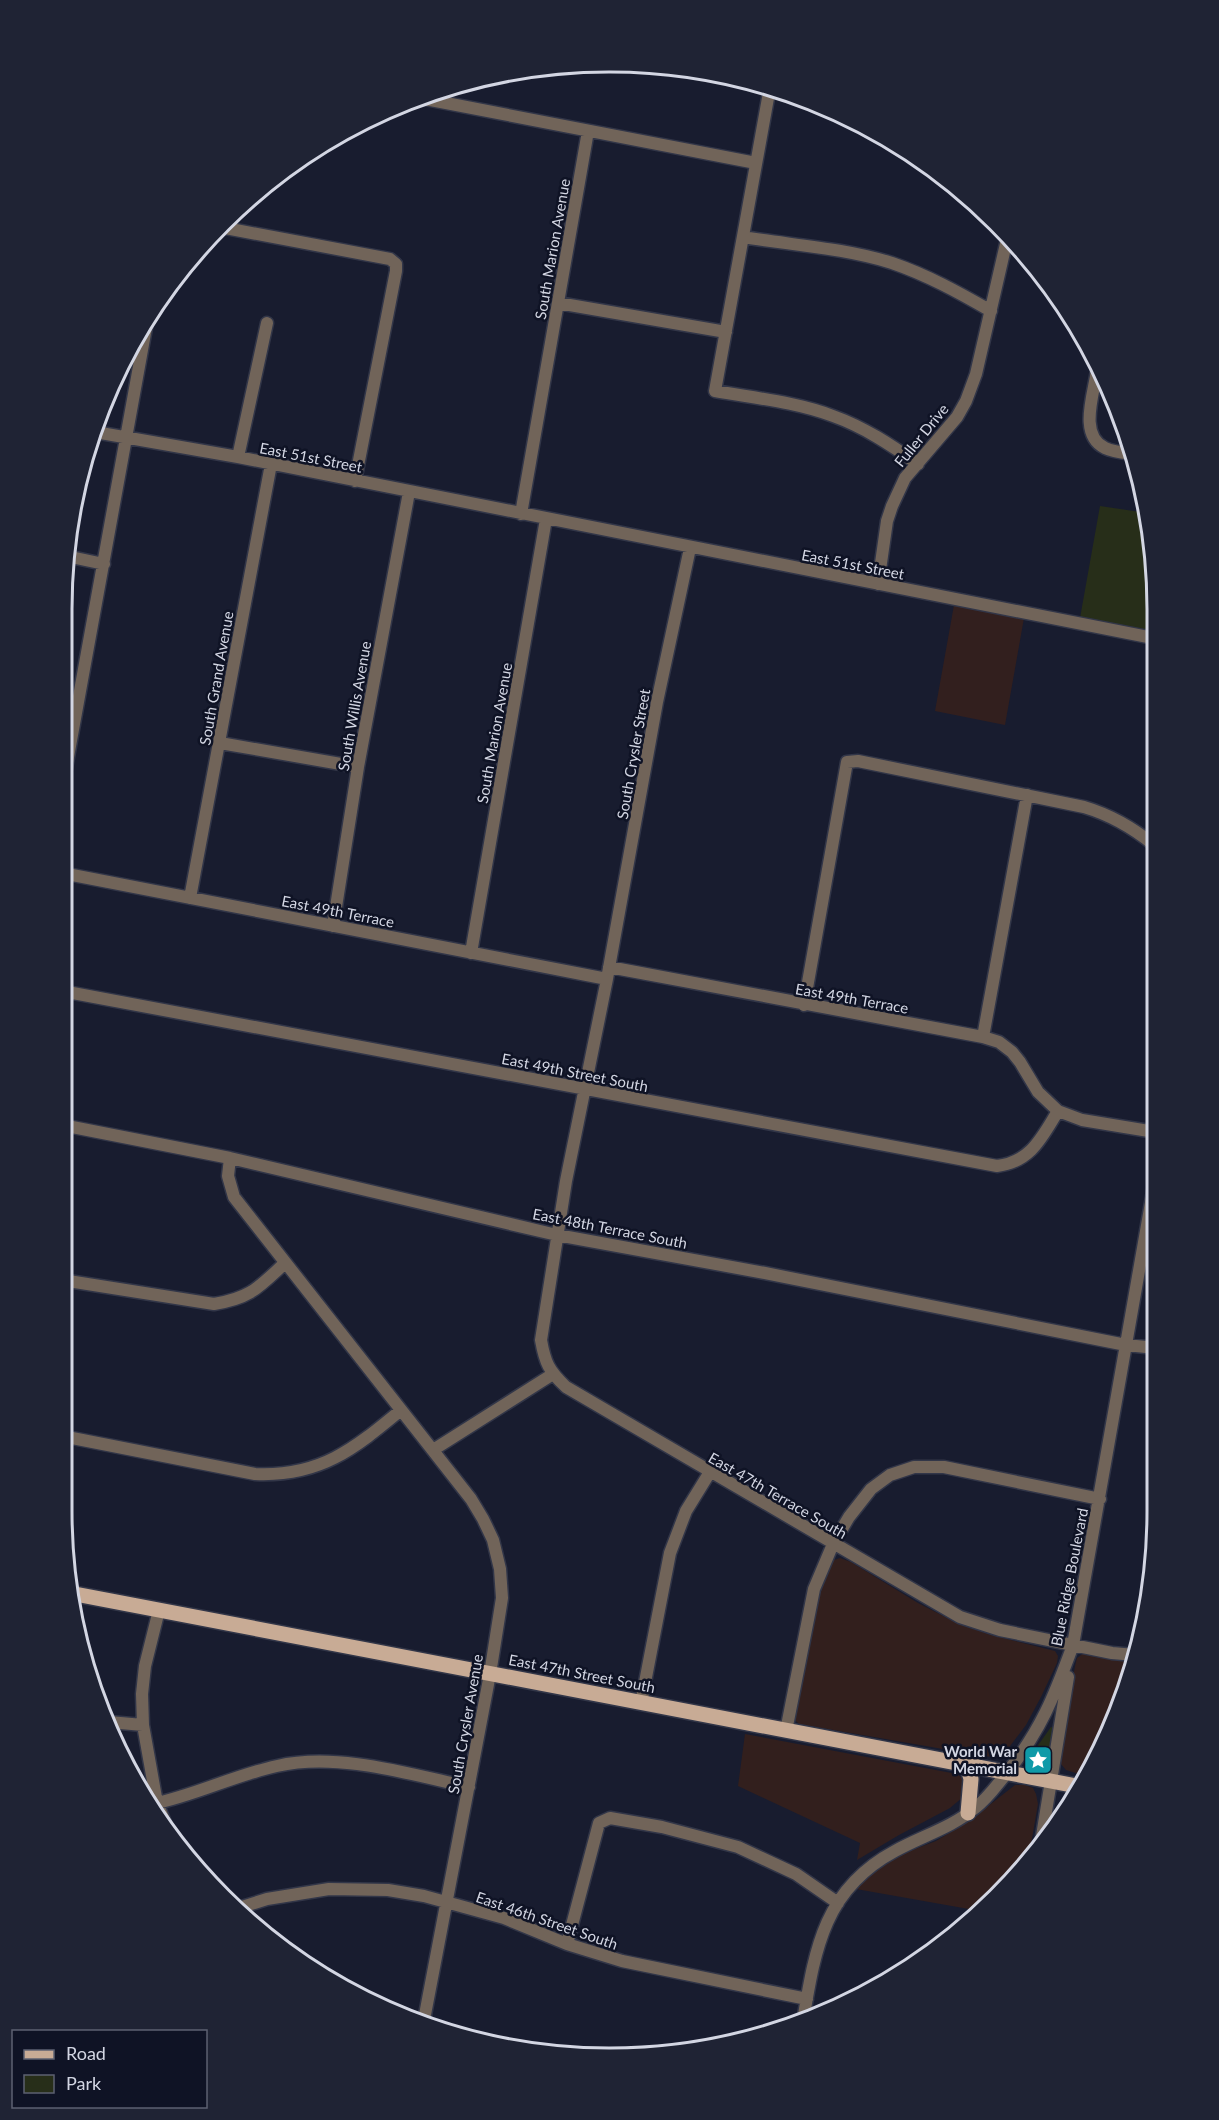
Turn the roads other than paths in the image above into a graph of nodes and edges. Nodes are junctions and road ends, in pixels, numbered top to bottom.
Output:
1 (768, 96) edge
2 (436, 101) edge
3 (588, 131) junction
4 (756, 163) junction
5 (229, 229) edge
6 (743, 237) junction
7 (1006, 246) edge
8 (558, 303) junction
9 (991, 310) junction
10 (267, 323) dead end
11 (726, 332) junction
12 (144, 341) edge
13 (1096, 380) edge
14 (102, 433) edge
15 (127, 438) junction
16 (1123, 452) edge
17 (238, 458) junction
18 (271, 464) junction
19 (918, 464) junction
20 (355, 481) junction
21 (409, 492) junction
22 (521, 514) junction
23 (546, 519) junction
24 (690, 548) junction
25 (75, 558) edge
26 (104, 564) junction
27 (878, 584) junction
28 (1147, 637) edge
29 (72, 736) edge
30 (220, 743) junction
31 (358, 767) junction
32 (1027, 795) junction
33 (1147, 839) edge
34 (72, 875) edge
35 (190, 898) junction
36 (333, 926) junction
37 (471, 953) junction
38 (608, 973) junction
39 (72, 993) edge
40 (804, 1005) junction
41 (983, 1037) junction
42 (585, 1089) junction
43 (1059, 1111) junction
44 (72, 1127) edge
45 (1147, 1131) edge
46 (231, 1158) junction
47 (1147, 1226) edge
48 (557, 1235) junction
49 (285, 1263) junction
50 (72, 1282) edge
51 (1126, 1345) junction
52 (1147, 1347) edge
53 (553, 1374) junction
54 (401, 1410) junction
55 (72, 1438) edge
56 (433, 1450) junction
57 (710, 1472) junction
58 (1100, 1499) junction
59 (833, 1544) junction
60 (79, 1595) edge
61 (159, 1610) junction
62 (1073, 1645) junction
63 (1128, 1654) edge
64 (490, 1674) junction
65 (641, 1703) junction
66 (116, 1723) edge
67 (143, 1725) junction
68 (786, 1731) junction
69 (967, 1765) junction
70 (1006, 1773) junction
71 (1052, 1782) junction
72 (1071, 1785) edge
73 (469, 1787) junction
74 (153, 1794) edge
75 (159, 1803) edge
76 (968, 1813) junction
77 (1044, 1827) edge
78 (447, 1902) junction
79 (838, 1903) junction
80 (245, 1906) edge
81 (567, 1944) junction
82 (807, 1999) junction
83 (805, 2011) edge
84 (425, 2015) edge

1 - 4 street
2 - 3 street
3 - 4 street
3 - 8 street, South Marion Avenue
4 - 6 street
5 - 20 street
6 - 9 street
6 - 11 street
7 - 9 street, Fuller Drive
8 - 11 street
8 - 22 street, South Marion Avenue
9 - 19 street, Fuller Drive
10 - 17 street
11 - 19 street
12 - 15 street
13 - 16 street
14 - 15 street, East 51st Street
15 - 17 street, East 51st Street
15 - 26 street
17 - 18 street, East 51st Street
18 - 20 street, East 51st Street
18 - 30 street, South Grand Avenue
19 - 27 street, Fuller Drive
20 - 21 street, East 51st Street
21 - 22 street, East 51st Street
21 - 31 street, South Willis Avenue
22 - 23 street, East 51st Street
23 - 24 street, East 51st Street
23 - 37 street, South Marion Avenue
24 - 27 street, East 51st Street
24 - 38 street, South Crysler Street
25 - 26 street
26 - 29 street
27 - 28 street, East 51st Street
30 - 31 street
30 - 35 street, South Grand Avenue
31 - 36 street, South Willis Avenue
32 - 33 street
32 - 40 street
32 - 41 street
34 - 35 street, East 49th Terrace
35 - 36 street, East 49th Terrace
36 - 37 street, East 49th Terrace
37 - 38 street, East 49th Terrace
38 - 40 street, East 49th Terrace
38 - 42 street, South Crysler Street
39 - 42 street, East 49th Street South
40 - 41 street, East 49th Terrace
41 - 43 street, East 49th Terrace
42 - 43 street, East 49th Street South
42 - 48 street, South Crysler Street
43 - 45 street
44 - 46 street, East 48th Terrace South
46 - 48 street, East 48th Terrace South
46 - 49 street, South Crysler Avenue
47 - 51 street, Blue Ridge Boulevard
48 - 51 street, East 48th Terrace South
48 - 53 street, South Crysler Street
49 - 50 street
49 - 54 street, South Crysler Avenue
51 - 52 street, East 48th Terrace South
51 - 58 street, Blue Ridge Boulevard
53 - 56 street
53 - 57 street, East 47th Terrace South
54 - 55 street
54 - 56 street, South Crysler Avenue
56 - 64 street, South Crysler Avenue
57 - 59 street, East 47th Terrace South
57 - 65 street
58 - 59 street
58 - 62 street, Blue Ridge Boulevard
59 - 62 street, East 47th Terrace South
59 - 68 street
60 - 61 main road, East 47th Street South
61 - 64 main road, East 47th Street South
61 - 67 street
62 - 63 street, East 47th Terrace South
62 - 70 street, Blue Ridge Boulevard
62 - 71 street
64 - 65 main road, East 47th Street South
64 - 73 street, South Crysler Avenue
65 - 68 main road, East 47th Street South
66 - 67 street
67 - 74 street
68 - 69 main road, East 47th Street South
69 - 70 main road, East 47th Street South
69 - 76 main road
70 - 71 main road, East 47th Street South
70 - 76 street, Blue Ridge Boulevard
71 - 72 main road, East 47th Street South
71 - 77 street
73 - 75 street
73 - 78 street, South Crysler Avenue
76 - 79 street, Blue Ridge Boulevard
78 - 80 street, East 46th Street South
78 - 81 street, East 46th Street South
78 - 84 street, South Crysler Avenue
79 - 81 street
79 - 82 street, Blue Ridge Boulevard
81 - 82 street, East 46th Street South
82 - 83 street, Blue Ridge Boulevard

